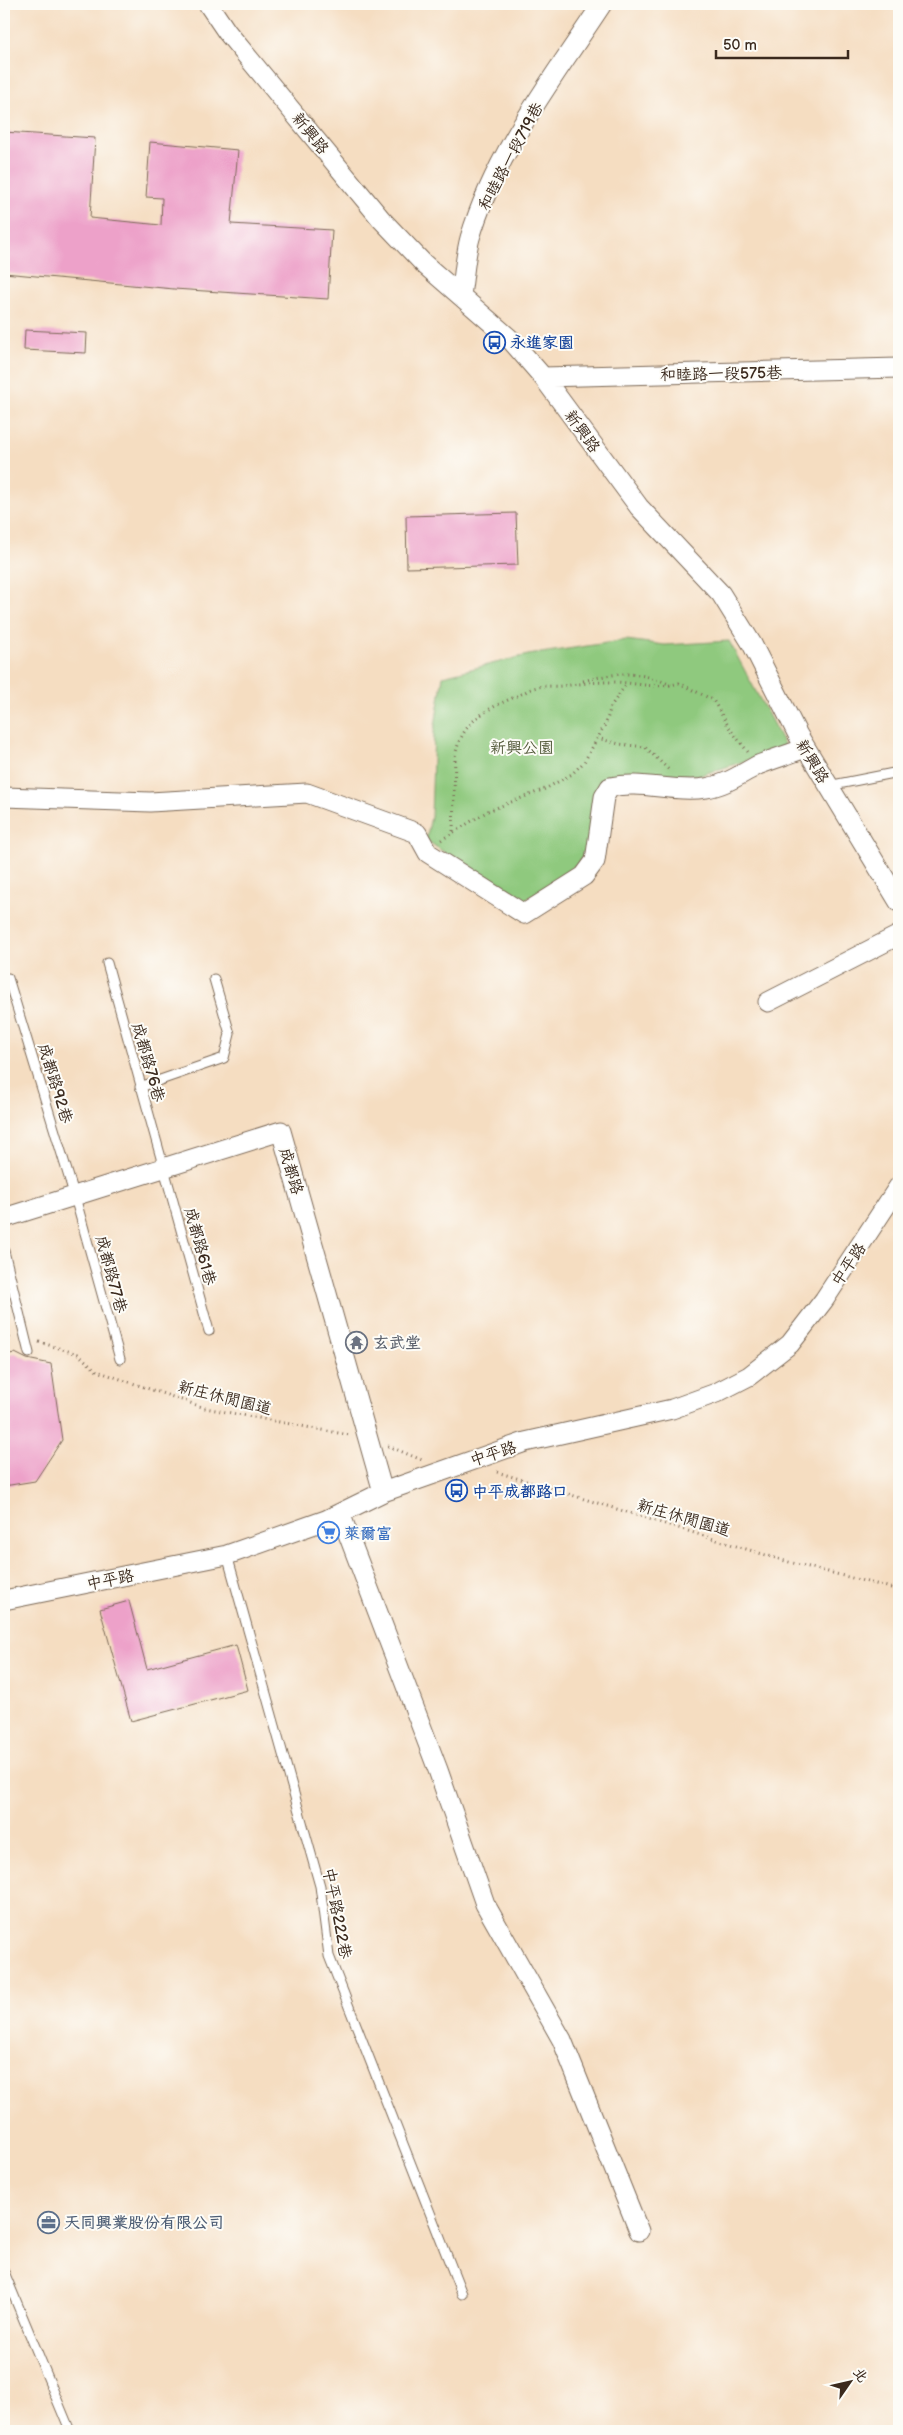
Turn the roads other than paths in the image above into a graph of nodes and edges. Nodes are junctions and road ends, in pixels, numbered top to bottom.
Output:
1 (208, 4) edge
2 (602, 4) edge
3 (461, 295) junction
4 (899, 368) edge
5 (543, 377) junction
6 (805, 748) junction
7 (899, 772) edge
8 (828, 786) junction
9 (4, 797) edge
10 (899, 902) edge
11 (899, 935) edge
12 (107, 963) dead end
13 (6, 978) edge
14 (214, 979) dead end
15 (768, 1002) dead end
16 (140, 1087) junction
17 (165, 1169) junction
18 (899, 1186) edge
19 (75, 1197) junction
20 (4, 1218) edge
21 (4, 1251) edge
22 (209, 1332) dead end
23 (30, 1353) dead end
24 (120, 1359) dead end
25 (383, 1492) junction
26 (340, 1513) junction
27 (227, 1555) junction
28 (4, 1600) edge
29 (639, 2231) dead end
30 (4, 2272) edge
31 (462, 2294) dead end
32 (70, 2431) edge

1 - 3 street, 新興路
2 - 3 street, 和睦路一段719巷
3 - 5 street, 新興路
4 - 5 street, 和睦路一段575巷
5 - 6 street, 新興路
6 - 8 street, 新興路
6 - 9 street
7 - 8 lane
8 - 10 street, 新興路
11 - 15 street
12 - 16 lane, 成都路76巷
13 - 19 lane, 成都路92巷
14 - 16 lane
16 - 17 lane, 成都路76巷
17 - 19 street, 成都路
17 - 22 lane, 成都路61巷
17 - 25 street, 成都路
18 - 25 street, 中平路
19 - 20 street, 成都路
19 - 24 lane, 成都路77巷
21 - 23 lane
25 - 26 street, 中平路
26 - 27 street, 中平路
26 - 29 street
27 - 28 street, 中平路
27 - 31 lane, 中平路222巷
30 - 32 lane

